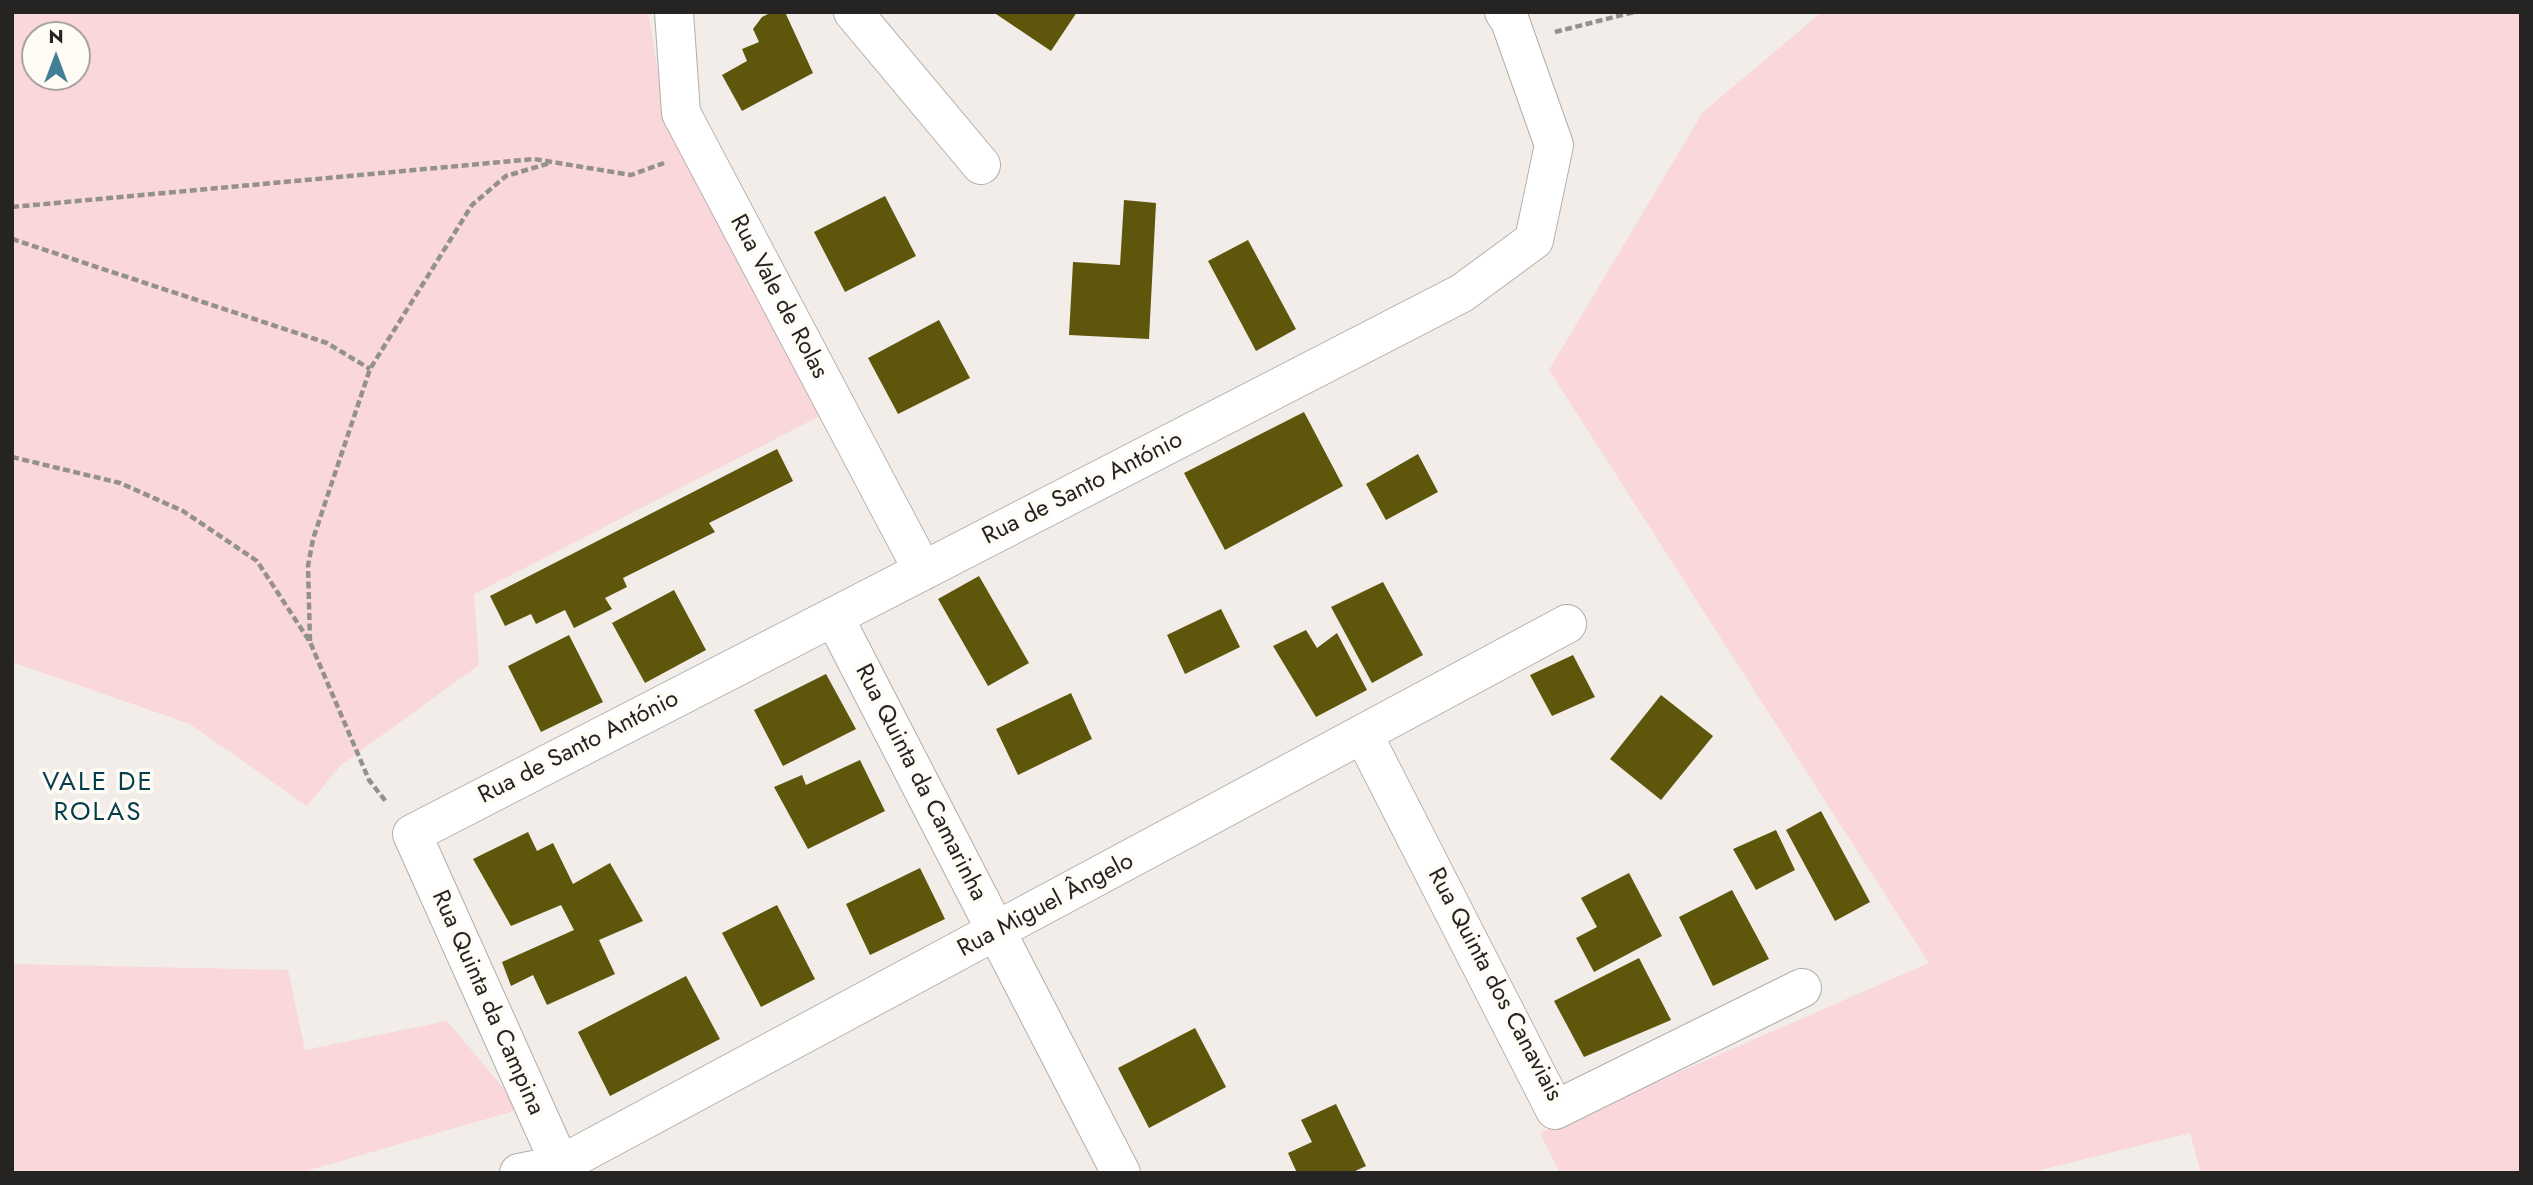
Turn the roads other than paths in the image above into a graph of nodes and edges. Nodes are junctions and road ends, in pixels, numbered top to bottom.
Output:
1 (674, 12) edge
2 (853, 12) edge
3 (1511, 27) edge
4 (981, 165) dead end
5 (923, 571) junction
6 (834, 617) junction
7 (1567, 624) dead end
8 (1363, 734) junction
9 (411, 834) joint
10 (997, 932) junction
11 (1802, 988) dead end
12 (562, 1169) edge
13 (519, 1173) edge
14 (1121, 1173) edge

1 - 5 street, Rua Vale de Rolas
2 - 4 street
3 - 5 street, Rua de Santo António
5 - 6 street, Rua de Santo António
6 - 9 street, Rua de Santo António
6 - 10 street, Rua Quinta da Camarinha
7 - 8 street, Rua Miguel Ângelo
8 - 10 street, Rua Miguel Ângelo
8 - 11 street, Rua Quinta dos Canaviais
9 - 12 street, Rua Quinta da Campina
10 - 12 street, Rua Miguel Ângelo
10 - 14 street, Rua Quinta da Camarinha
12 - 13 street, Rua Miguel Ângelo

